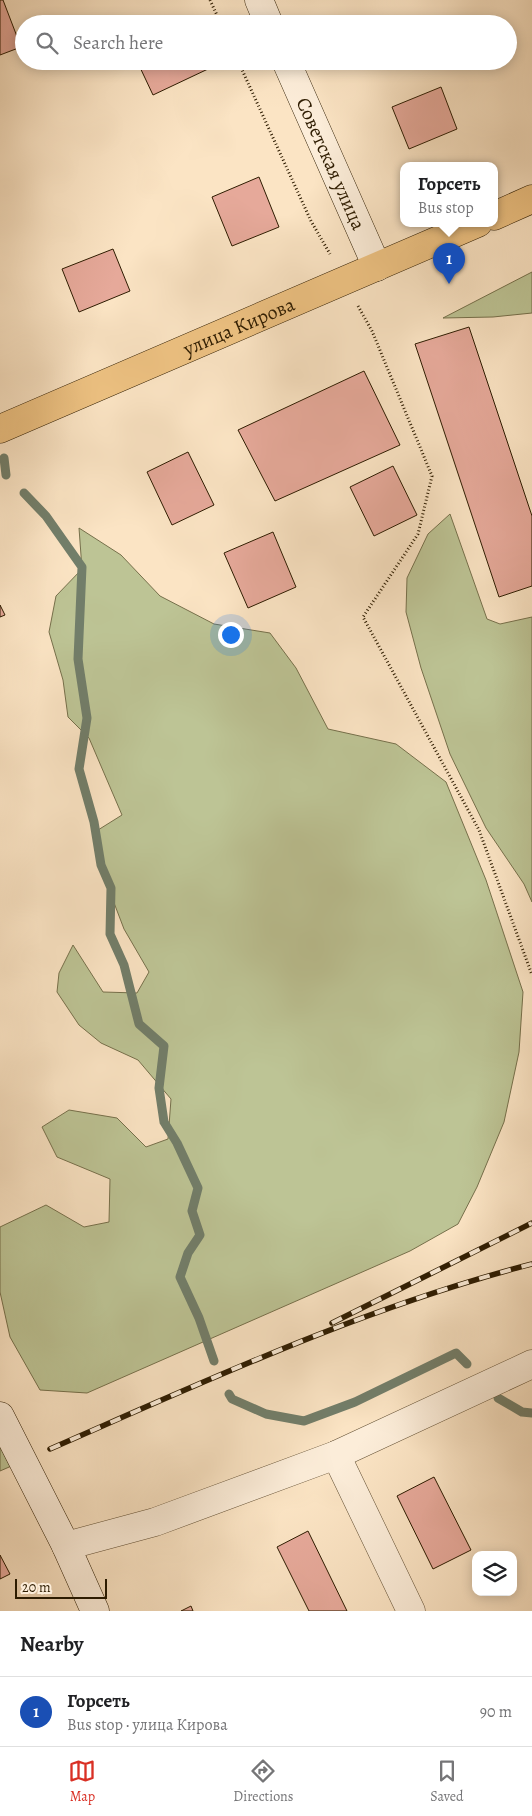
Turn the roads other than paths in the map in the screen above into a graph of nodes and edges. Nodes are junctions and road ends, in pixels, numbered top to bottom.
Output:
1 (259, 0) edge
2 (265, 15) edge
3 (290, 70) edge
4 (532, 199) edge
5 (498, 214) edge
6 (469, 227) edge
7 (376, 266) junction
8 (0, 429) edge
9 (532, 1364) edge
10 (1, 1419) edge
11 (336, 1455) junction
12 (66, 1546) junction
13 (95, 1611) edge
14 (411, 1611) edge

1 - 2 street
3 - 7 street, Советская улица
4 - 5 main road
6 - 7 main road, улица Кирова
7 - 8 main road, улица Кирова
9 - 11 street
10 - 12 street
11 - 12 street
11 - 14 street
12 - 13 street

